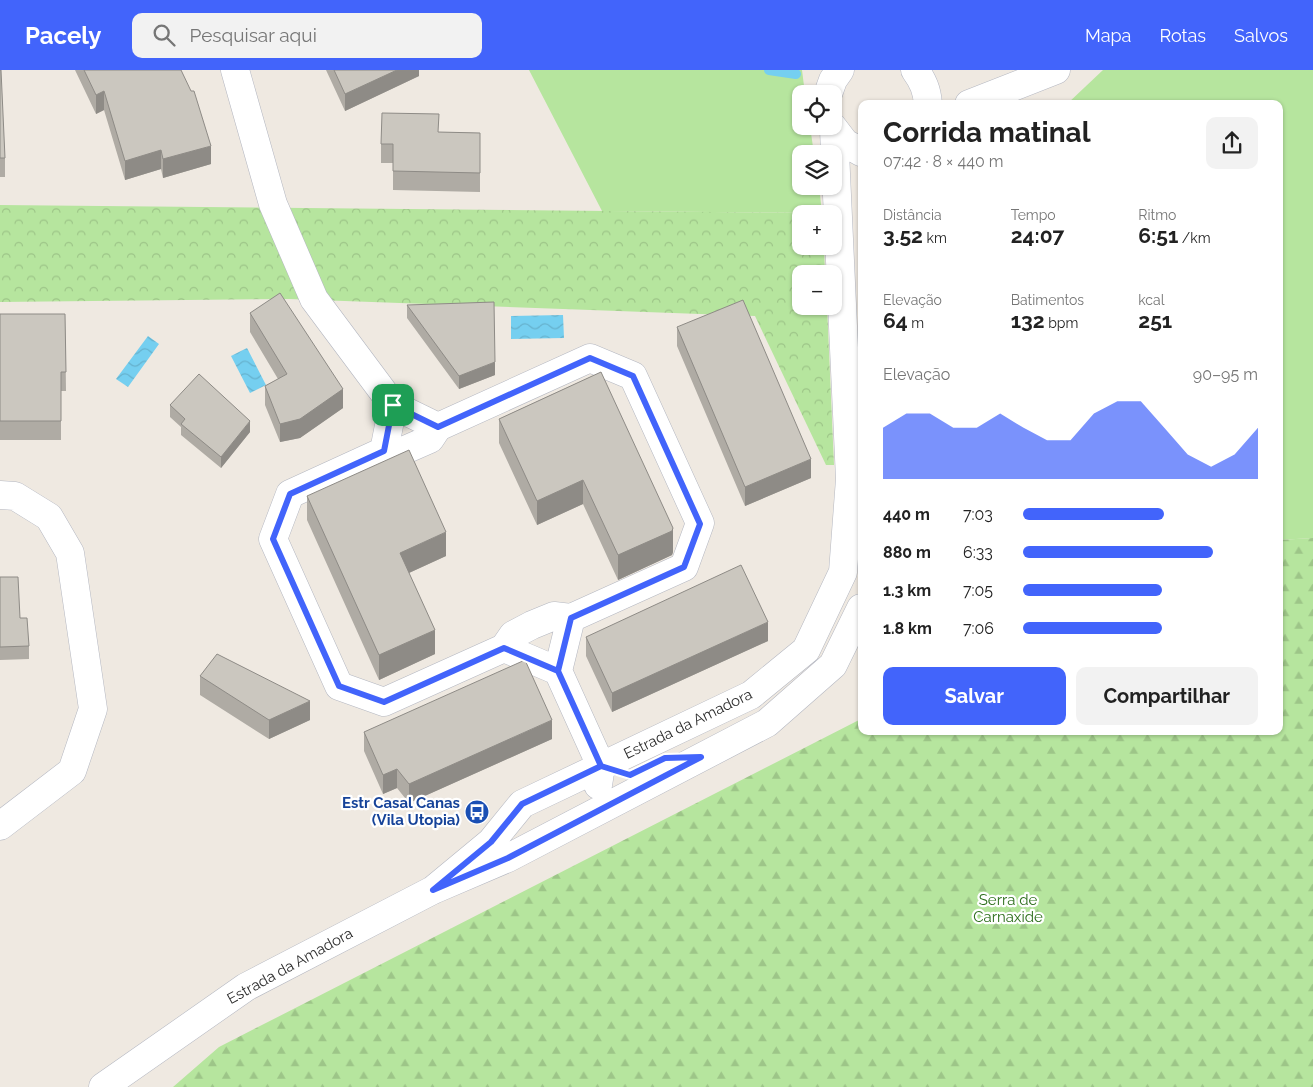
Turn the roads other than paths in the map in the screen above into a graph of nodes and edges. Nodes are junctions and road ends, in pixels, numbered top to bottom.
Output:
1 (235, 70) edge
2 (915, 70) edge
3 (1051, 70) edge
4 (1056, 70) edge
5 (928, 100) edge
6 (979, 100) edge
7 (833, 135) edge
8 (838, 135) edge
9 (858, 150) edge
10 (393, 405) junction
11 (438, 427) junction
12 (384, 451) junction
13 (0, 495) edge
14 (858, 614) edge
15 (571, 618) junction
16 (504, 648) junction
17 (558, 671) junction
18 (701, 757) junction
19 (601, 766) junction
20 (0, 826) edge
21 (536, 843) junction
22 (433, 890) junction
23 (103, 1087) edge

1 - 10 street
2 - 5 street
3 - 4 street
4 - 6 street
7 - 19 street, Estrada da Amadora
8 - 9 street
10 - 11 street
10 - 12 street
11 - 12 street
11 - 15 street
12 - 16 street
13 - 20 street
14 - 18 street, Estrada da Amadora
15 - 16 street
15 - 17 street
16 - 17 street
17 - 19 street
18 - 19 street
18 - 21 street, Estrada da Amadora
19 - 21 street
19 - 22 street, Estrada da Amadora
21 - 22 street, Estrada da Amadora
22 - 23 street, Estrada da Amadora

